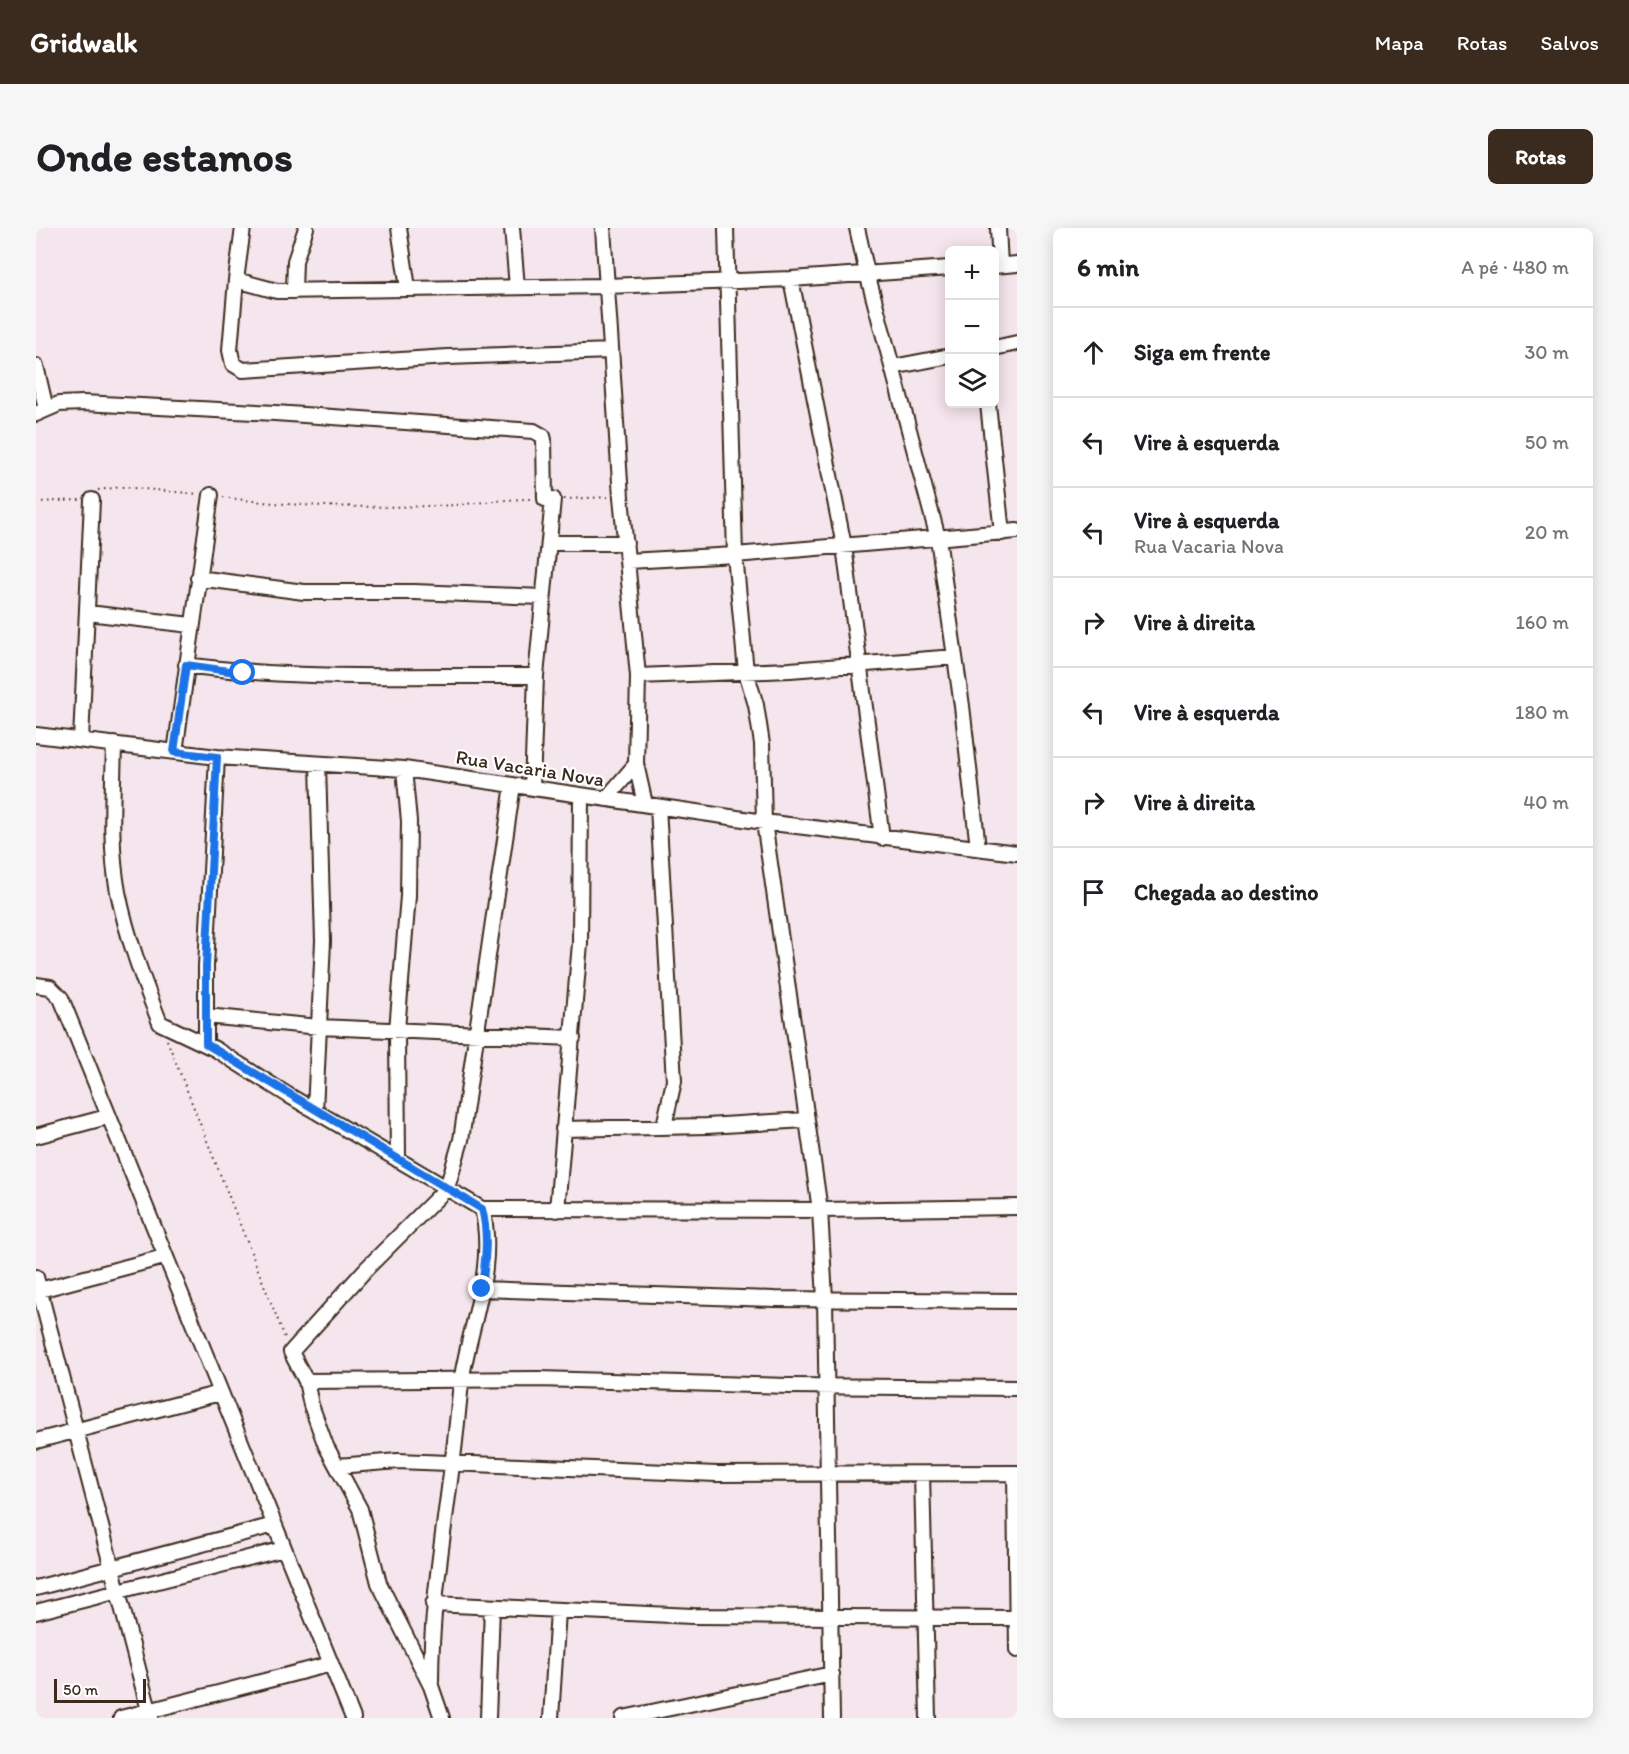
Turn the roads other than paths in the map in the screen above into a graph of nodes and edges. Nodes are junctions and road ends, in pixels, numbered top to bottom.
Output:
1 (243, 228) edge
2 (306, 228) edge
3 (399, 228) edge
4 (512, 228) edge
5 (603, 228) edge
6 (726, 228) edge
7 (857, 228) edge
8 (998, 228) edge
9 (998, 246) edge
10 (1017, 264) edge
11 (999, 265) edge
12 (945, 268) edge
13 (867, 273) junction
14 (791, 279) junction
15 (236, 280) junction
16 (728, 280) junction
17 (606, 286) junction
18 (517, 287) junction
19 (408, 288) junction
20 (294, 291) junction
21 (1017, 343) edge
22 (999, 347) edge
23 (611, 351) junction
24 (945, 357) edge
25 (36, 366) edge
26 (893, 367) junction
27 (988, 408) edge
28 (41, 411) edge
29 (211, 495) road end
30 (92, 500) road end
31 (1017, 531) edge
32 (1002, 533) junction
33 (938, 538) junction
34 (549, 543) junction
35 (626, 543) junction
36 (844, 546) junction
37 (735, 555) junction
38 (628, 561) junction
39 (198, 578) junction
40 (543, 597) junction
41 (88, 613) junction
42 (191, 625) junction
43 (955, 657) junction
44 (186, 665) junction
45 (860, 665) junction
46 (746, 672) junction
47 (536, 676) junction
48 (638, 676) junction
49 (36, 735) edge
50 (81, 740) junction
51 (114, 744) junction
52 (174, 752) junction
53 (217, 757) junction
54 (318, 764) junction
55 (636, 764) junction
56 (404, 769) junction
57 (513, 785) junction
58 (532, 788) junction
59 (581, 795) junction
60 (606, 799) junction
61 (652, 806) junction
62 (764, 822) junction
63 (882, 838) junction
64 (978, 848) junction
65 (1017, 853) edge
66 (36, 985) edge
67 (206, 1016) junction
68 (319, 1027) junction
69 (397, 1030) junction
70 (474, 1035) junction
71 (573, 1038) junction
72 (206, 1044) junction
73 (315, 1111) junction
74 (107, 1117) junction
75 (806, 1120) junction
76 (664, 1126) junction
77 (563, 1129) junction
78 (36, 1136) edge
79 (398, 1160) junction
80 (447, 1188) junction
81 (1017, 1207) edge
82 (482, 1209) junction
83 (557, 1210) junction
84 (820, 1210) junction
85 (164, 1257) junction
86 (37, 1286) edge
87 (482, 1289) junction
88 (825, 1299) junction
89 (1017, 1301) edge
90 (306, 1381) junction
91 (462, 1381) junction
92 (827, 1386) junction
93 (1017, 1388) edge
94 (220, 1393) junction
95 (76, 1430) junction
96 (36, 1441) edge
97 (452, 1463) junction
98 (338, 1466) junction
99 (1016, 1473) edge
100 (922, 1474) junction
101 (829, 1475) junction
102 (274, 1525) junction
103 (284, 1549) junction
104 (112, 1568) junction
105 (36, 1588) edge
106 (118, 1591) junction
107 (433, 1604) junction
108 (492, 1607) junction
109 (558, 1611) junction
110 (36, 1612) edge
111 (831, 1616) junction
112 (924, 1618) junction
113 (1016, 1618) edge
114 (1017, 1650) edge
115 (331, 1664) junction
116 (832, 1674) junction
117 (431, 1686) junction
118 (696, 1704) junction
119 (150, 1714) edge
120 (121, 1718) edge
121 (353, 1718) edge
122 (442, 1718) edge
123 (488, 1718) edge
124 (551, 1718) edge
125 (623, 1718) edge
126 (697, 1718) edge
127 (832, 1718) edge
128 (928, 1718) edge

1 - 15 street
2 - 20 street
3 - 19 street
4 - 18 street
5 - 17 street
6 - 16 street
7 - 13 street
8 - 9 street
10 - 11 street
12 - 13 street
13 - 14 street
13 - 26 street
14 - 16 street
14 - 36 street
15 - 20 street
15 - 23 street
16 - 17 street
16 - 37 street
17 - 18 street
17 - 23 street
18 - 19 street
19 - 20 street
21 - 22 street
23 - 35 street
24 - 26 street
25 - 28 street
26 - 33 street
27 - 32 street
28 - 34 street
29 - 39 street
30 - 41 street
31 - 32 street
32 - 33 street
33 - 36 street
33 - 43 street
34 - 35 street
34 - 40 street
35 - 38 street
36 - 37 street
36 - 45 street
37 - 38 street
37 - 46 street
38 - 48 street
39 - 40 street
39 - 42 street
40 - 47 street
41 - 42 street
41 - 50 street
42 - 44 street
43 - 45 street
43 - 64 street
44 - 47 street
44 - 52 street
45 - 46 street
45 - 63 street
46 - 48 street
46 - 62 street
47 - 58 street
48 - 55 street
49 - 50 street, Rua Vacaria Nova
50 - 51 street, Rua Vacaria Nova
51 - 52 street, Rua Vacaria Nova
51 - 72 street
52 - 53 street, Rua Vacaria Nova
53 - 54 street, Rua Vacaria Nova
53 - 67 street
54 - 56 street, Rua Vacaria Nova
54 - 68 street
55 - 60 street
55 - 61 street
56 - 57 street, Rua Vacaria Nova
56 - 69 street
57 - 58 street, Rua Vacaria Nova
57 - 70 street
58 - 59 street, Rua Vacaria Nova
59 - 60 street, Rua Vacaria Nova
59 - 71 street
60 - 61 street, Rua Vacaria Nova
61 - 62 street, Rua Vacaria Nova
61 - 76 street
62 - 63 street, Rua Vacaria Nova
62 - 75 street
63 - 64 street, Rua Vacaria Nova
64 - 65 street, Rua Vacaria Nova
66 - 74 street
67 - 68 street
67 - 72 street
68 - 69 street
68 - 73 street
69 - 70 street
69 - 79 street
70 - 71 street
70 - 80 street
71 - 77 street
72 - 73 street
73 - 79 street
74 - 78 street
74 - 85 street
75 - 76 street
75 - 84 street
76 - 77 street
77 - 83 street
79 - 80 street
80 - 82 street
80 - 90 street
81 - 84 street
82 - 83 street
82 - 87 street
83 - 84 street
84 - 88 street
85 - 86 street
85 - 94 street
86 - 95 street
87 - 88 street
87 - 91 street
88 - 89 street
88 - 92 street
90 - 91 street
90 - 98 street
91 - 92 street
91 - 97 street
92 - 93 street
92 - 101 street
94 - 95 street
94 - 102 street
95 - 96 street
95 - 104 street
97 - 98 street
97 - 101 street
97 - 107 street
98 - 117 street
99 - 100 street
99 - 113 street
100 - 101 street
100 - 112 street
101 - 111 street
102 - 103 street
102 - 104 street
103 - 106 street
103 - 115 street
104 - 105 street
104 - 106 street
106 - 110 street
106 - 119 street
107 - 108 street
107 - 117 street
108 - 109 street
108 - 123 street
109 - 111 street
109 - 124 street
111 - 112 street
111 - 116 street
112 - 113 street
112 - 128 street
113 - 114 street
115 - 119 street
115 - 121 street
116 - 118 street
116 - 127 street
117 - 122 street
118 - 125 street
118 - 126 street
119 - 120 street

